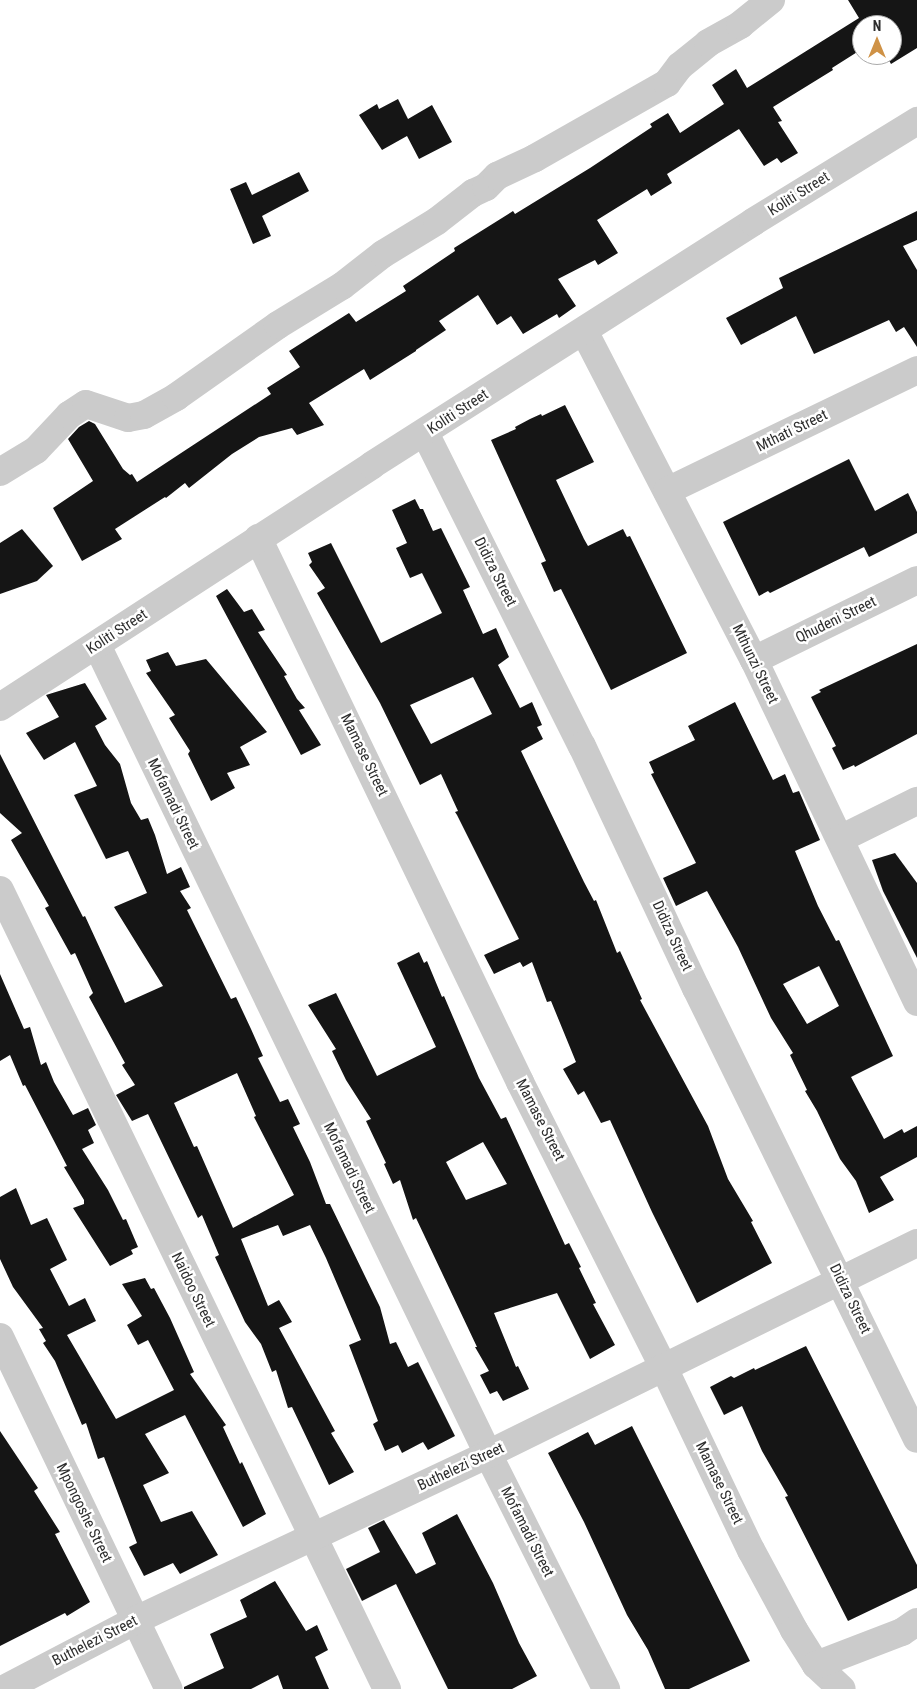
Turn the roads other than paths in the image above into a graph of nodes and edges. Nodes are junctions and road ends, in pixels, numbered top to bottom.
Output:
1 (771, 0) edge
2 (917, 121) edge
3 (584, 331) junction
4 (917, 370) edge
5 (426, 433) junction
6 (0, 472) edge
7 (667, 491) junction
8 (258, 538) junction
9 (917, 580) edge
10 (97, 645) junction
11 (754, 660) junction
12 (0, 707) edge
13 (917, 801) edge
14 (840, 839) junction
15 (0, 890) edge
16 (917, 1002) edge
17 (917, 1243) edge
18 (841, 1280) junction
19 (0, 1337) edge
20 (664, 1368) junction
21 (917, 1439) edge
22 (488, 1454) junction
23 (311, 1537) junction
24 (136, 1620) junction
25 (917, 1622) edge
26 (816, 1665) junction
27 (4, 1689) edge
28 (169, 1689) edge
29 (387, 1689) edge
30 (606, 1689) edge
31 (842, 1689) edge

1 - 6 street
2 - 3 street, Koliti Street
3 - 5 street, Koliti Street
3 - 7 street, Mthunzi Street
4 - 7 street, Mthati Street
5 - 8 street, Koliti Street
5 - 18 street, Didiza Street
7 - 11 street, Mthunzi Street
8 - 10 street, Koliti Street
8 - 20 street, Mamase Street
9 - 11 street, Qhudeni Street
10 - 12 street, Koliti Street
10 - 22 street, Mofamadi Street
11 - 14 street, Mthunzi Street
13 - 14 street
14 - 16 street, Mthunzi Street
15 - 23 street, Naidoo Street
17 - 18 street, Buthelezi Street
18 - 20 street, Buthelezi Street
18 - 21 street, Didiza Street
19 - 24 street, Mpongoshe Street
20 - 22 street, Buthelezi Street
20 - 26 street, Mamase Street
22 - 23 street, Buthelezi Street
22 - 30 street, Mofamadi Street
23 - 24 street, Buthelezi Street
23 - 29 street, Naidoo Street
24 - 27 street, Buthelezi Street
24 - 28 street, Mpongoshe Street
25 - 26 street
26 - 31 street, Mamase Street

